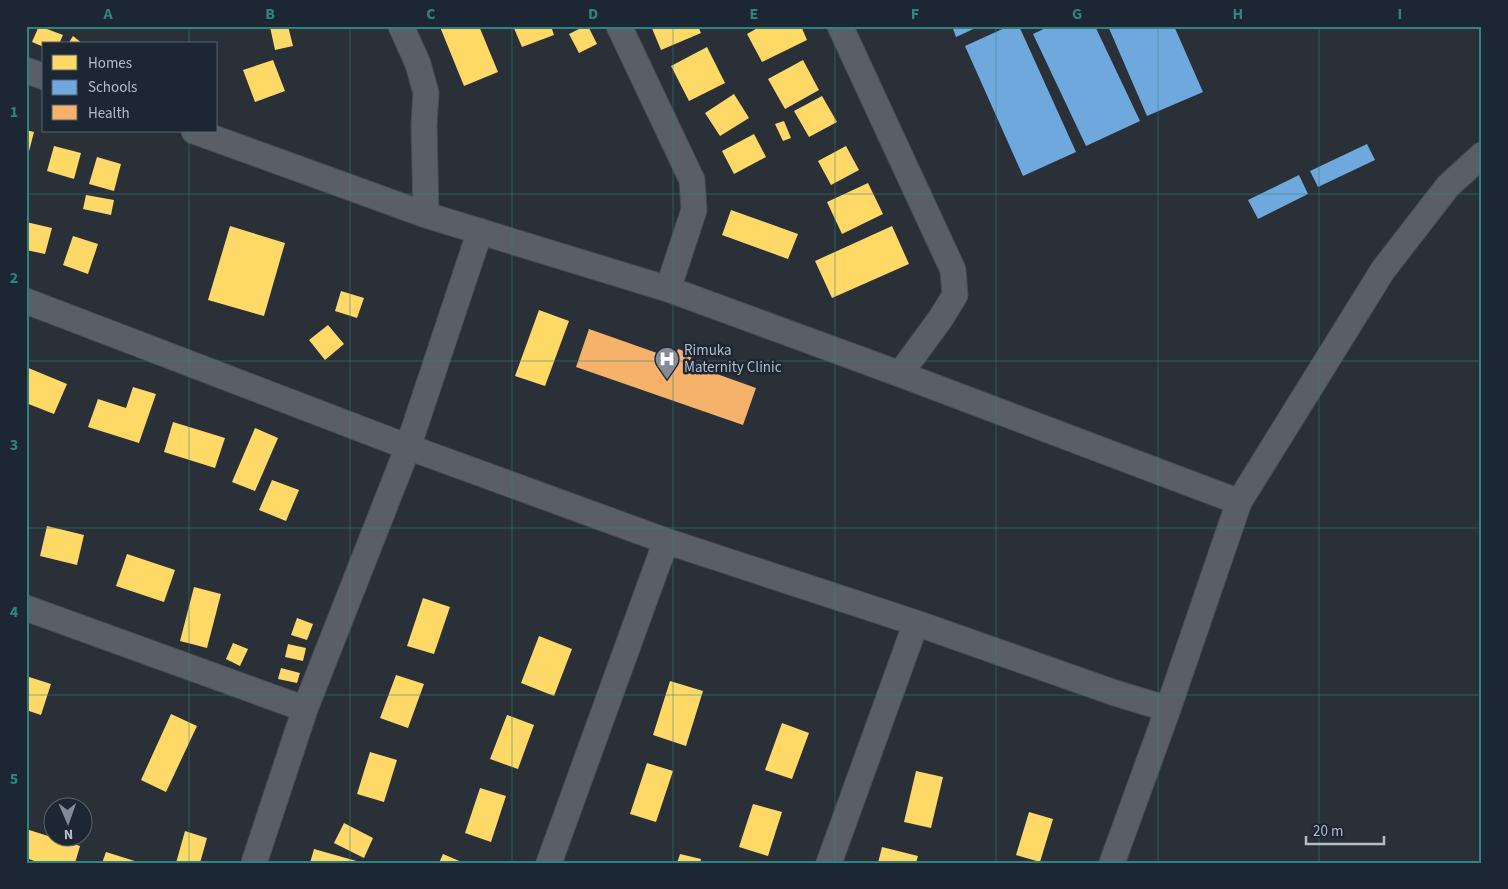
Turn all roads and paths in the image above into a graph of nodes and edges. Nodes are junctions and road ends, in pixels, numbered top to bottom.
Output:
1 (400, 26) edge
2 (619, 26) edge
3 (840, 26) edge
4 (26, 70) edge
5 (42, 76) edge
6 (197, 132) edge
7 (1482, 155) edge
8 (426, 215) junction
9 (480, 231) junction
10 (668, 290) junction
11 (26, 302) edge
12 (900, 374) junction
13 (408, 447) junction
14 (1239, 502) junction
15 (666, 540) junction
16 (26, 608) edge
17 (916, 623) junction
18 (305, 709) junction
19 (1168, 709) junction
20 (254, 863) edge
21 (549, 863) edge
22 (829, 863) edge
23 (1112, 863) edge

1 - 8 street
2 - 10 street
3 - 12 street
4 - 5 street
6 - 8 street
7 - 14 street
8 - 9 street
9 - 10 street
9 - 13 street
10 - 12 street
11 - 13 street
12 - 14 street
13 - 15 street
13 - 18 street
14 - 19 street
15 - 17 street
15 - 21 street
16 - 18 street
17 - 19 street
17 - 22 street
18 - 20 street
19 - 23 street

